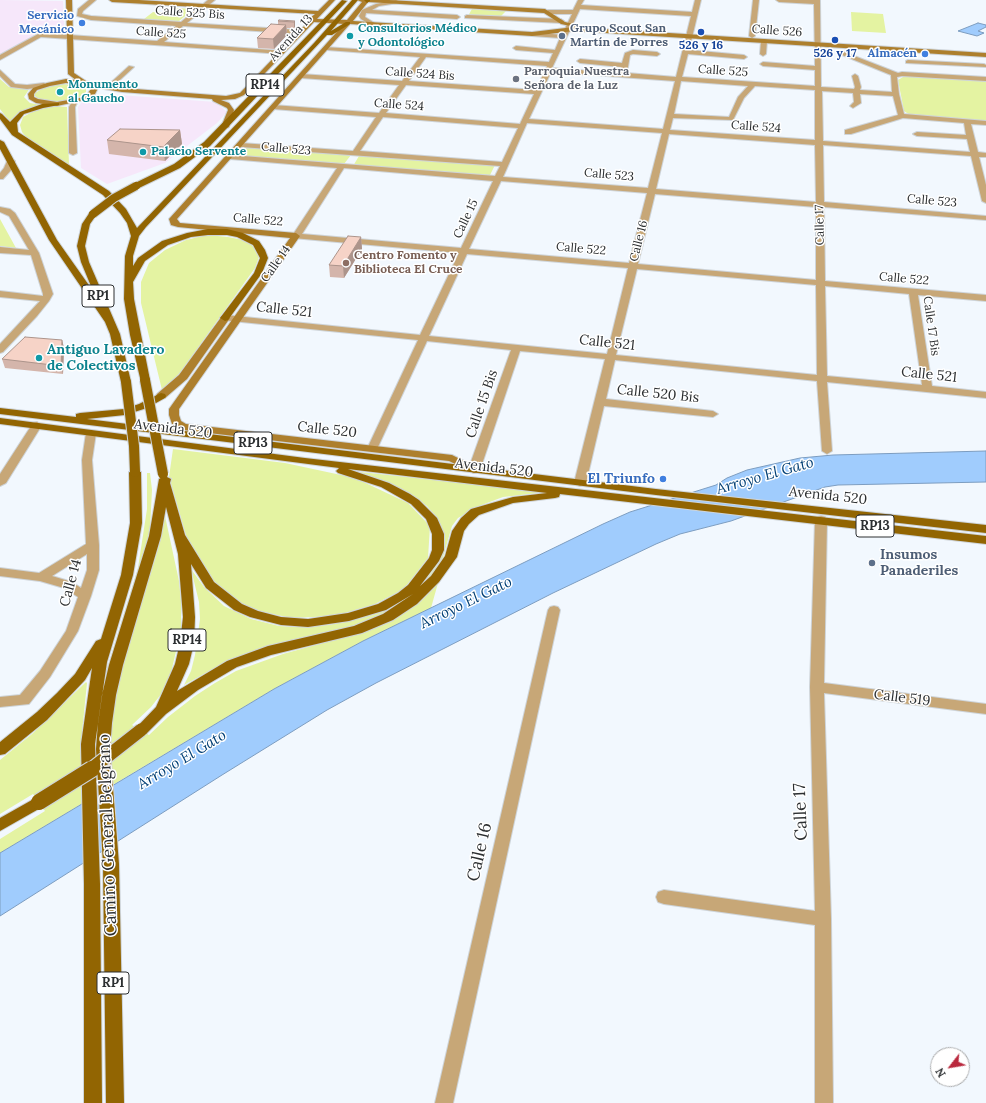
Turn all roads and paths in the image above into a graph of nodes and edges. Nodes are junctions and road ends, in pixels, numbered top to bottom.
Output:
1 (69, 0) edge
2 (93, 0) edge
3 (112, 0) edge
4 (166, 0) edge
5 (332, 0) edge
6 (345, 0) edge
7 (355, 0) edge
8 (358, 0) edge
9 (367, 0) edge
10 (698, 0) edge
11 (756, 0) edge
12 (779, 0) edge
13 (817, 1) edge
14 (396, 2) junction
15 (208, 3) edge
16 (578, 6) edge
17 (469, 7) junction
18 (321, 11) junction
19 (364, 11) junction
20 (548, 12) junction
21 (694, 14) junction
22 (462, 17) junction
23 (311, 20) junction
24 (324, 21) junction
25 (560, 21) junction
26 (335, 22) junction
27 (348, 23) junction
28 (182, 24) junction
29 (373, 24) junction
30 (453, 29) junction
31 (567, 30) junction
32 (300, 32) junction
33 (690, 34) junction
34 (752, 36) junction
35 (70, 38) junction
36 (764, 41) junction
37 (818, 42) junction
38 (305, 43) junction
39 (157, 44) junction
40 (316, 44) junction
41 (327, 48) junction
42 (516, 48) dead end
43 (986, 51) edge
44 (282, 52) junction
45 (557, 52) junction
46 (685, 52) junction
47 (948, 53) junction
48 (657, 54) dead end
49 (763, 54) dead end
50 (844, 54) dead end
51 (424, 55) junction
52 (986, 55) edge
53 (744, 56) dead end
54 (0, 58) edge
55 (580, 62) dead end
56 (908, 62) dead end
57 (763, 64) dead end
58 (625, 65) junction
59 (952, 65) junction
60 (984, 66) dead end
61 (131, 67) dead end
62 (550, 67) junction
63 (818, 68) junction
64 (0, 72) edge
65 (72, 74) junction
66 (897, 74) junction
67 (623, 75) junction
68 (302, 76) junction
69 (855, 76) dead end
70 (956, 77) junction
71 (679, 79) junction
72 (986, 79) edge
73 (56, 82) junction
74 (88, 84) junction
75 (403, 84) junction
76 (753, 84) junction
77 (44, 86) junction
78 (108, 88) junction
79 (818, 89) junction
80 (856, 91) junction
81 (538, 92) junction
82 (896, 94) junction
83 (86, 98) junction
84 (75, 102) junction
85 (57, 104) junction
86 (853, 106) dead end
87 (273, 107) junction
88 (0, 115) edge
89 (380, 115) junction
90 (670, 116) junction
91 (903, 116) junction
92 (967, 122) junction
93 (524, 123) junction
94 (986, 123) edge
95 (225, 127) junction
96 (666, 131) junction
97 (848, 132) dead end
98 (15, 133) junction
99 (917, 134) dead end
100 (970, 137) junction
101 (0, 142) edge
102 (819, 142) junction
103 (241, 145) junction
104 (73, 153) dead end
105 (355, 154) junction
106 (974, 154) junction
107 (986, 155) edge
108 (230, 157) junction
109 (11, 161) junction
110 (504, 164) junction
111 (342, 166) junction
112 (0, 177) edge
113 (498, 178) junction
114 (652, 190) junction
115 (986, 201) edge
116 (819, 204) junction
117 (1, 209) edge
118 (986, 218) edge
119 (135, 236) junction
120 (296, 236) junction
121 (0, 250) edge
122 (464, 251) junction
123 (35, 253) junction
124 (634, 265) junction
125 (128, 284) junction
126 (821, 284) junction
127 (913, 292) junction
128 (0, 294) edge
129 (986, 298) edge
130 (46, 299) junction
131 (225, 318) junction
132 (238, 319) junction
133 (108, 320) junction
134 (424, 338) junction
135 (516, 348) junction
136 (0, 350) edge
137 (611, 357) junction
138 (822, 378) junction
139 (926, 388) junction
140 (986, 395) edge
141 (161, 396) joint
142 (600, 402) junction
143 (0, 411) edge
144 (713, 414) dead end
145 (31, 415) junction
146 (0, 421) edge
147 (176, 422) joint
148 (36, 425) junction
149 (91, 433) junction
150 (372, 449) junction
151 (827, 450) dead end
152 (305, 461) junction
153 (474, 470) junction
154 (164, 476) junction
155 (0, 483) edge
156 (580, 488) junction
157 (655, 497) junction
158 (821, 520) junction
159 (986, 529) edge
160 (181, 538) junction
161 (986, 540) edge
162 (93, 545) junction
163 (0, 572) edge
164 (42, 577) junction
165 (85, 596) junction
166 (117, 610) junction
167 (554, 610) dead end
168 (817, 687) junction
169 (0, 702) edge
170 (986, 709) edge
171 (161, 710) junction
172 (0, 750) edge
173 (0, 825) edge
174 (664, 897) dead end
175 (823, 919) junction
176 (94, 1103) edge
177 (115, 1103) edge
178 (444, 1103) edge
179 (824, 1103) edge

1 - 35 street
2 - 28 street, Calle 525 Bis
3 - 15 street
4 - 15 street
5 - 18 street
6 - 24 main road, Avenida 13 / RP14
7 - 26 main road, Avenida 13 / RP14
8 - 9 street
9 - 14 street
9 - 27 street
10 - 21 street, Calle 16
11 - 34 street
12 - 13 street
13 - 37 street, Calle 17
14 - 17 street
14 - 19 street
15 - 18 street
15 - 28 street
16 - 20 street
16 - 21 street
16 - 31 street, Calle 15
17 - 20 street
17 - 22 street
18 - 23 street
19 - 22 street
19 - 29 street
20 - 25 street
21 - 33 street, Calle 16
22 - 25 street
22 - 30 street
23 - 24 street
23 - 32 street
23 - 38 main road
24 - 26 street
24 - 38 main road, Avenida 13 / RP14
25 - 31 street
26 - 27 street
26 - 40 main road, Avenida 13 / RP14
27 - 29 street
27 - 40 main road
27 - 41 street
28 - 32 street, Calle 525 Bis
28 - 39 street
29 - 30 street
30 - 31 street
31 - 33 street, Calle 526
31 - 45 street, Calle 15
32 - 44 street
33 - 34 street, Calle 526
33 - 36 street, Calle 526
33 - 46 street, Calle 16
34 - 37 street, Calle 526
35 - 39 street, Calle 525
35 - 54 street, Calle 525
35 - 65 street
36 - 37 street, Calle 526
36 - 49 street
37 - 43 street, Calle 526
37 - 47 street, Calle 526
37 - 63 street, Calle 17
38 - 95 main road, Avenida 13 / RP14
39 - 44 street, Calle 525
40 - 119 main road, Avenida 13 / RP14
41 - 51 street, Calle 525
41 - 68 street
42 - 45 street
44 - 78 street
45 - 62 street, Calle 15
46 - 53 street
46 - 71 street, Calle 16
47 - 52 street, Calle 526
47 - 59 street
48 - 58 street
50 - 66 street
51 - 62 street, Calle 525
51 - 75 street
55 - 58 street
56 - 59 street
57 - 63 street
58 - 67 street
59 - 60 street
59 - 70 street
61 - 78 street
62 - 67 street, Calle 525
62 - 81 street, Calle 15
63 - 79 street, Calle 17
64 - 77 street
65 - 73 street
65 - 74 street
66 - 70 street
66 - 82 street
67 - 71 street, Calle 525
68 - 75 street, Calle 524 Bis
68 - 87 street
69 - 80 street
70 - 72 street
71 - 76 street, Calle 525
71 - 90 street, Calle 16
73 - 74 street
73 - 77 street
74 - 78 street
74 - 83 street
75 - 81 street, Calle 524 Bis
75 - 89 street
76 - 79 street, Calle 525
76 - 90 street
77 - 85 street
79 - 80 street, Calle 525
79 - 102 street, Calle 17
80 - 82 street, Calle 525
80 - 86 street
81 - 93 street, Calle 15
82 - 91 street
83 - 84 street
83 - 95 street
84 - 85 street
84 - 104 street
85 - 98 main road
87 - 89 street, Calle 524
87 - 103 street
88 - 98 main road
89 - 93 street, Calle 524
89 - 105 street
90 - 96 street, Calle 16
91 - 92 street
91 - 97 street
92 - 94 street
92 - 100 street
93 - 96 street, Calle 524
93 - 110 street, Calle 15
95 - 133 main road, Avenida 13 / RP1, bridge
96 - 102 street, Calle 524
96 - 114 street, Calle 16
98 - 119 main road
99 - 100 street
100 - 106 street
101 - 109 main road
102 - 106 street, Calle 524
102 - 116 street, Calle 17
103 - 105 street, Calle 523
103 - 108 street
105 - 110 street, Calle 523
106 - 107 street, Calle 524
106 - 115 street
108 - 111 street, Calle 523
108 - 120 street, Calle 522
109 - 112 street
109 - 133 main road
110 - 113 street, Calle 15
111 - 113 street, Calle 523
111 - 120 street, Calle 14
113 - 114 street, Calle 523
113 - 122 street, Calle 15
114 - 116 street, Calle 523
114 - 124 street, Calle 16
116 - 118 street, Calle 523
116 - 126 street, Calle 17
117 - 123 street
119 - 125 main road, Avenida 13 / RP1
120 - 122 street, Calle 522
120 - 132 street, Calle 14
121 - 123 street
122 - 124 street, Calle 522
122 - 134 street, Calle 15
123 - 130 street
124 - 126 street, Calle 522
124 - 137 street, Calle 16
125 - 131 main road
125 - 154 main road, Avenida 13 / RP1, bridge
126 - 127 street, Calle 522
126 - 138 street, Calle 17
127 - 129 street, Calle 522
127 - 139 street, Calle 17 Bis
128 - 130 street
130 - 136 street
131 - 132 street, Calle 521
131 - 141 street
132 - 134 street, Calle 521
132 - 147 street, Calle 14
133 - 166 main road, Avenida 13 / RP1, bridge
134 - 135 street, Calle 521
134 - 150 street, Calle 15
135 - 137 street, Calle 521
135 - 153 street, Calle 15 Bis
137 - 138 street, Calle 521
137 - 142 street, Calle 16
138 - 139 street, Calle 521
138 - 151 street, Calle 17
139 - 140 street, Calle 521
141 - 145 main road
142 - 144 street, Calle 520 Bis
142 - 156 street, Calle 16
143 - 145 main road, Avenida 520 / RP13
145 - 153 main road, Avenida 520 / RP13
146 - 148 main road, Avenida 520 / RP13
147 - 150 street, Calle 520
148 - 149 main road, Avenida 520 / RP13
148 - 155 street
149 - 152 main road, Avenida 520 / RP13
149 - 162 street, Calle 14
150 - 153 street, Calle 520
152 - 156 main road, Avenida 520 / RP13
152 - 160 main road
153 - 156 main road, Avenida 520 / RP13
154 - 160 main road, RP14
154 - 177 main road, Camino General Belgrano / RP1
156 - 157 main road, Avenida 520 / RP13
156 - 171 main road
157 - 158 main road, Avenida 520 / RP13
157 - 159 main road, Avenida 520 / RP13
158 - 161 main road, Avenida 520 / RP13
158 - 168 street, Calle 17
160 - 171 main road, RP14
162 - 164 street
162 - 165 street, Calle 14
163 - 164 street
164 - 165 street
165 - 169 street, Calle 14
166 - 172 main road
166 - 176 main road, Camino General Belgrano / RP1
167 - 178 street, Calle 16
168 - 170 street, Calle 519
168 - 175 street, Calle 17
171 - 173 main road, RP14, bridge
174 - 175 street
175 - 179 street, Calle 17

